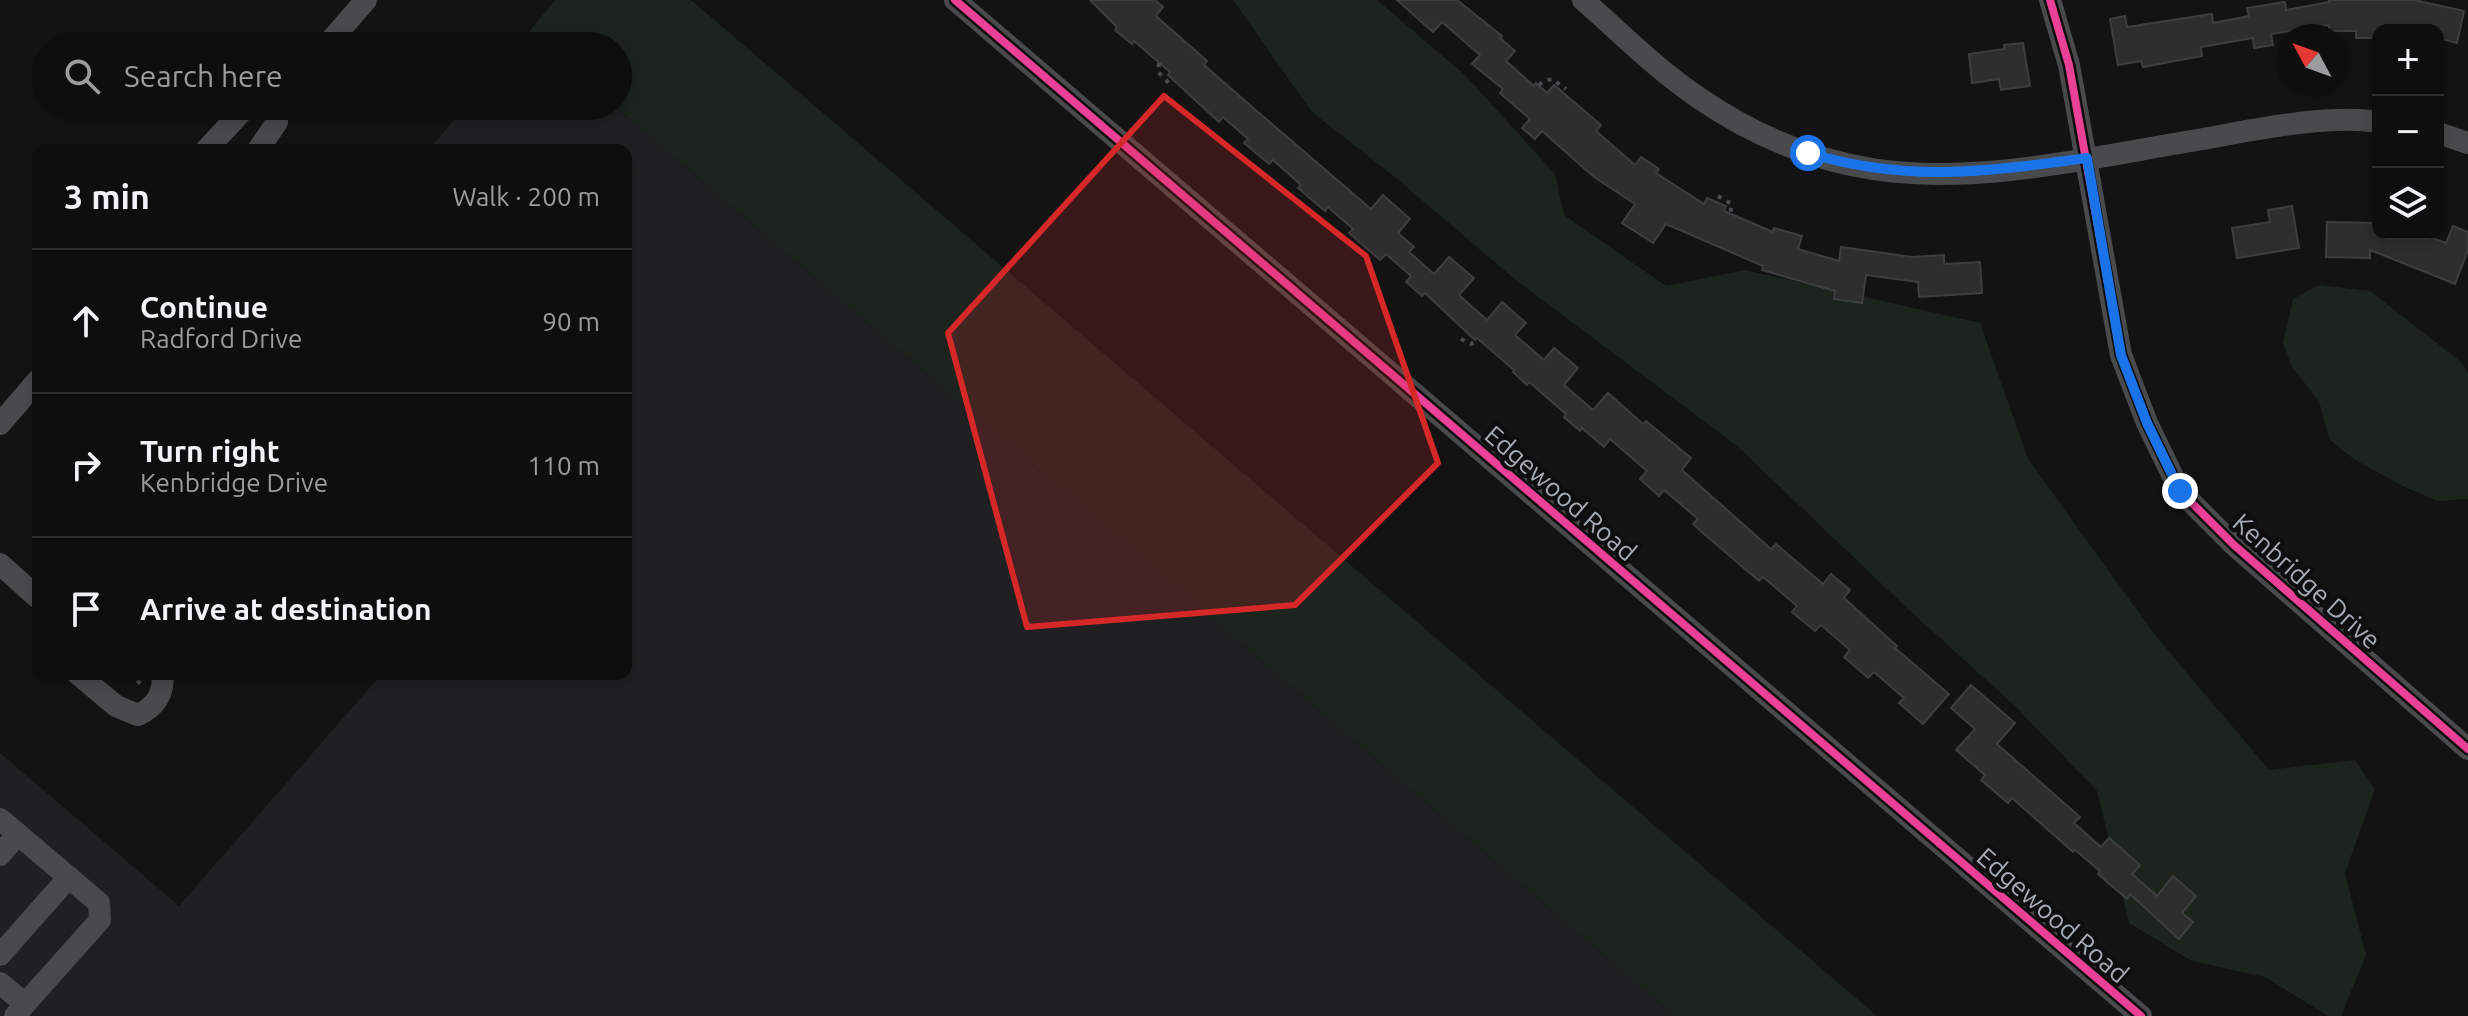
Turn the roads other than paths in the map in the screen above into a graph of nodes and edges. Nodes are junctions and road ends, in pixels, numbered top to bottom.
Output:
1 (366, 0) edge
2 (955, 0) edge
3 (1583, 0) edge
4 (2050, 0) edge
5 (338, 32) edge
6 (234, 120) edge
7 (277, 120) edge
8 (2372, 121) edge
9 (2444, 135) edge
10 (2468, 143) edge
11 (212, 144) edge
12 (262, 144) edge
13 (2087, 158) junction
14 (32, 387) edge
15 (0, 424) edge
16 (0, 564) edge
17 (32, 593) edge
18 (85, 680) edge
19 (155, 682) edge
20 (2468, 749) edge
21 (0, 819) edge
22 (18, 834) junction
23 (0, 855) edge
24 (69, 877) junction
25 (0, 955) edge
26 (0, 983) edge
27 (20, 1010) edge
28 (2141, 1016) edge

1 - 5 street
2 - 28 street, Edgewood Road
3 - 13 street
4 - 13 street, Kenbridge Drive
6 - 11 street
7 - 12 street
8 - 13 street
9 - 10 street
13 - 20 street, Kenbridge Drive
14 - 15 street
16 - 17 street
18 - 19 street
21 - 22 street
22 - 23 street
22 - 24 street
24 - 25 street
24 - 27 street
26 - 27 street

